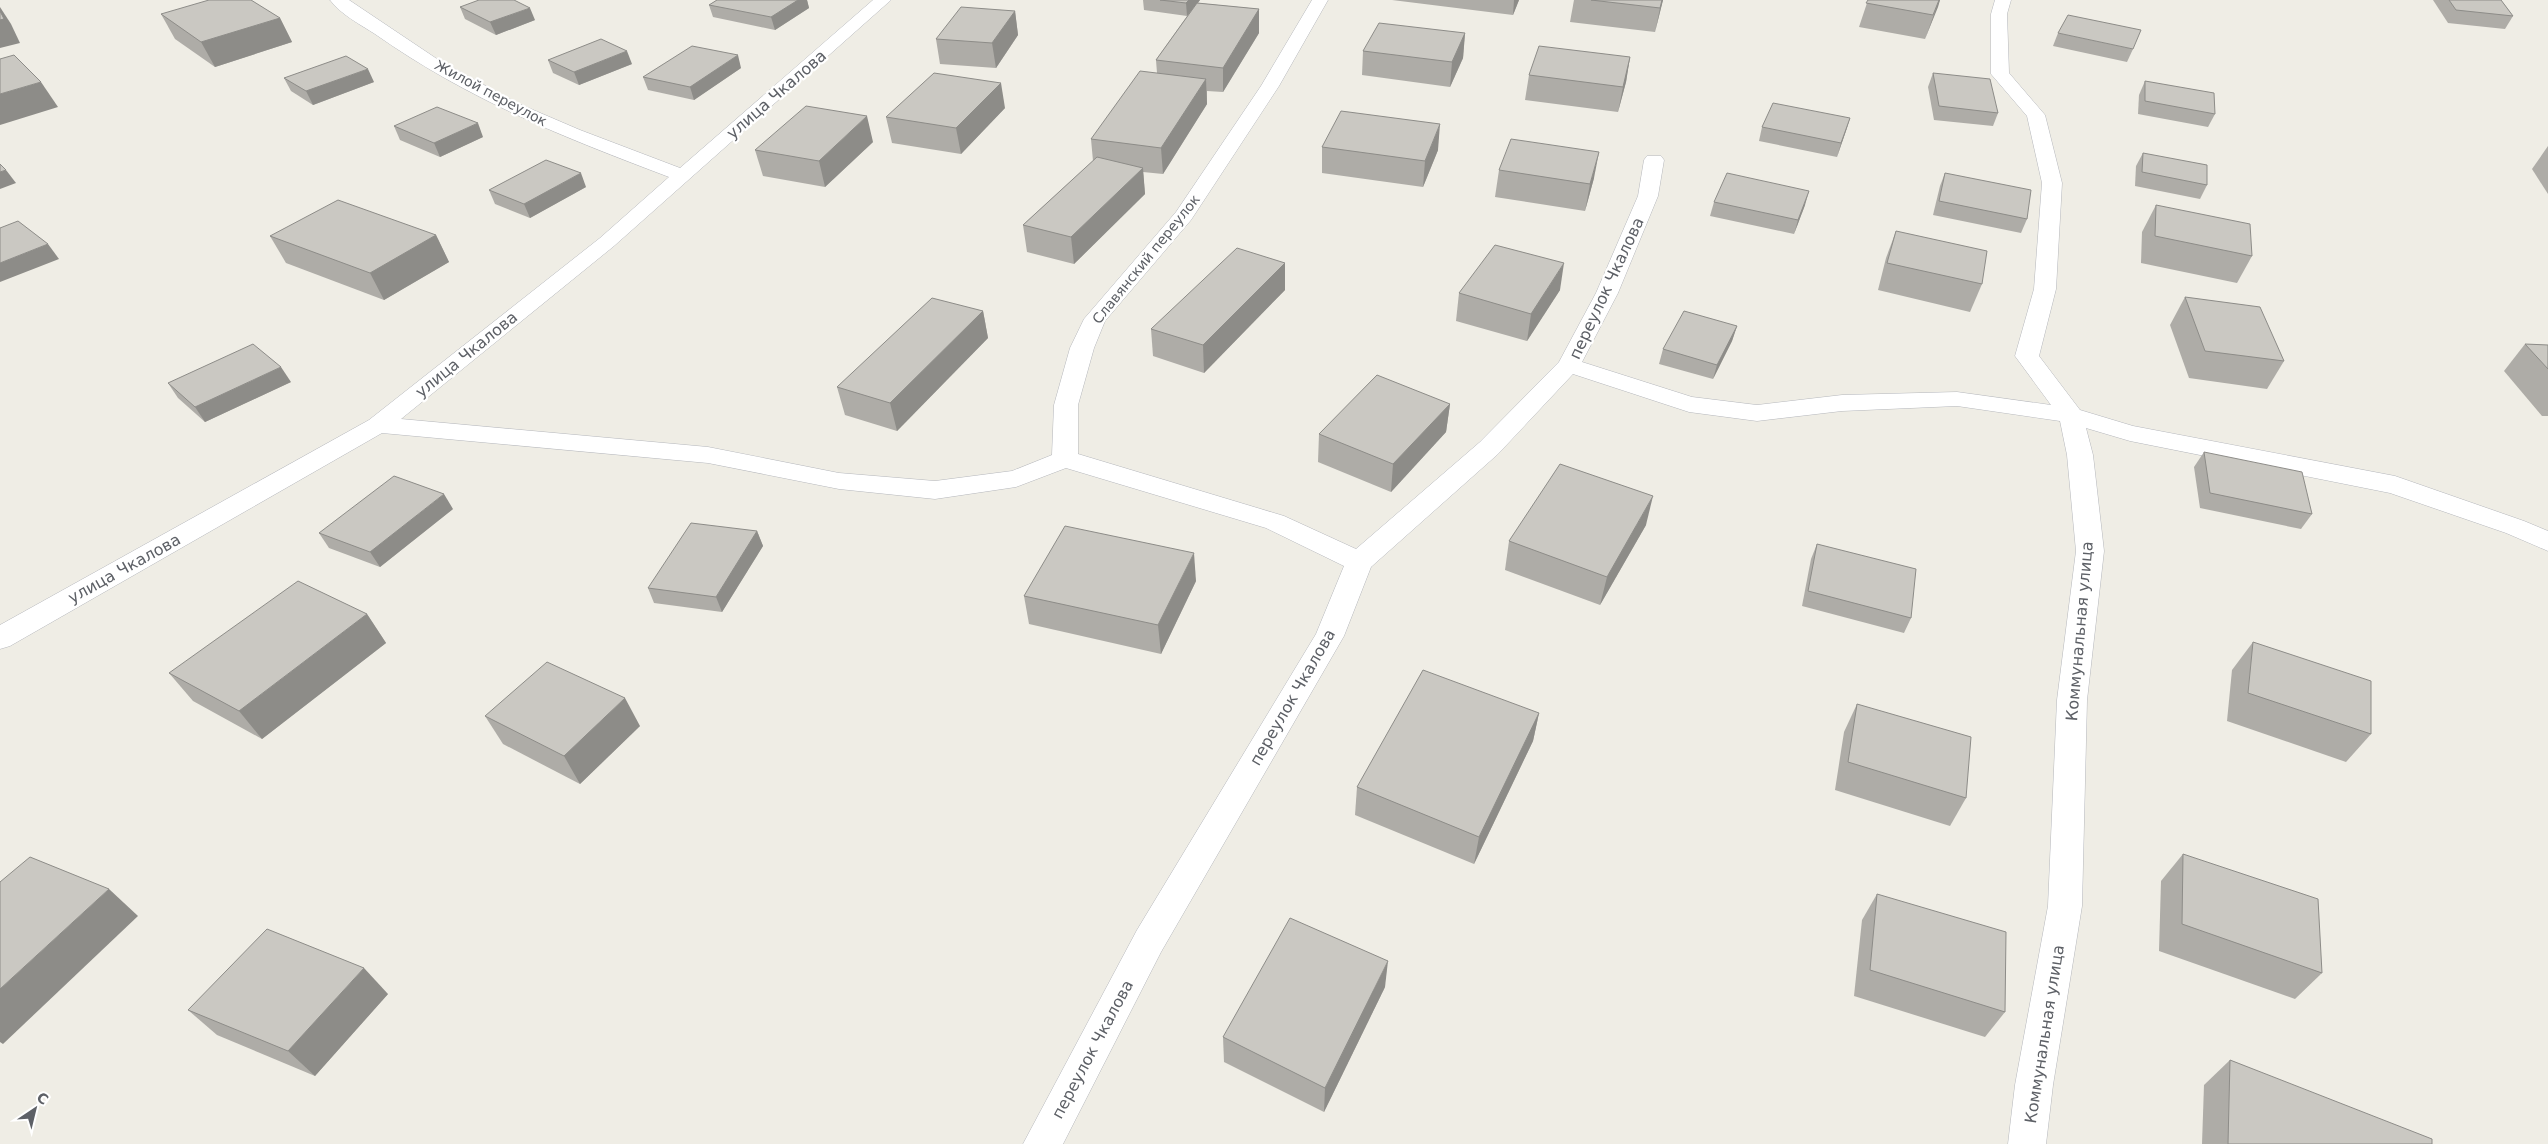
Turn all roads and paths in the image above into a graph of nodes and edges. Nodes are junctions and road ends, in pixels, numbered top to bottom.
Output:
1 (338, 0) edge
2 (883, 0) edge
3 (1320, 0) edge
4 (2003, 0) edge
5 (1654, 160) dead end
6 (683, 176) junction
7 (1569, 365) junction
8 (2071, 415) junction
9 (378, 425) junction
10 (1065, 459) junction
11 (2548, 542) edge
12 (1359, 562) junction
13 (0, 638) edge
14 (1042, 1144) edge
15 (2027, 1144) edge

1 - 6 street, Жилой переулок
2 - 6 street, улица Чкалова
3 - 10 street, Славянский переулок
4 - 8 street, Коммунальная улица
5 - 7 street, переулок Чкалова
6 - 9 street, улица Чкалова
7 - 8 street
7 - 12 street, переулок Чкалова
8 - 11 street
8 - 15 street, Коммунальная улица
9 - 10 street
9 - 13 street, улица Чкалова
10 - 12 street
12 - 14 street, переулок Чкалова

